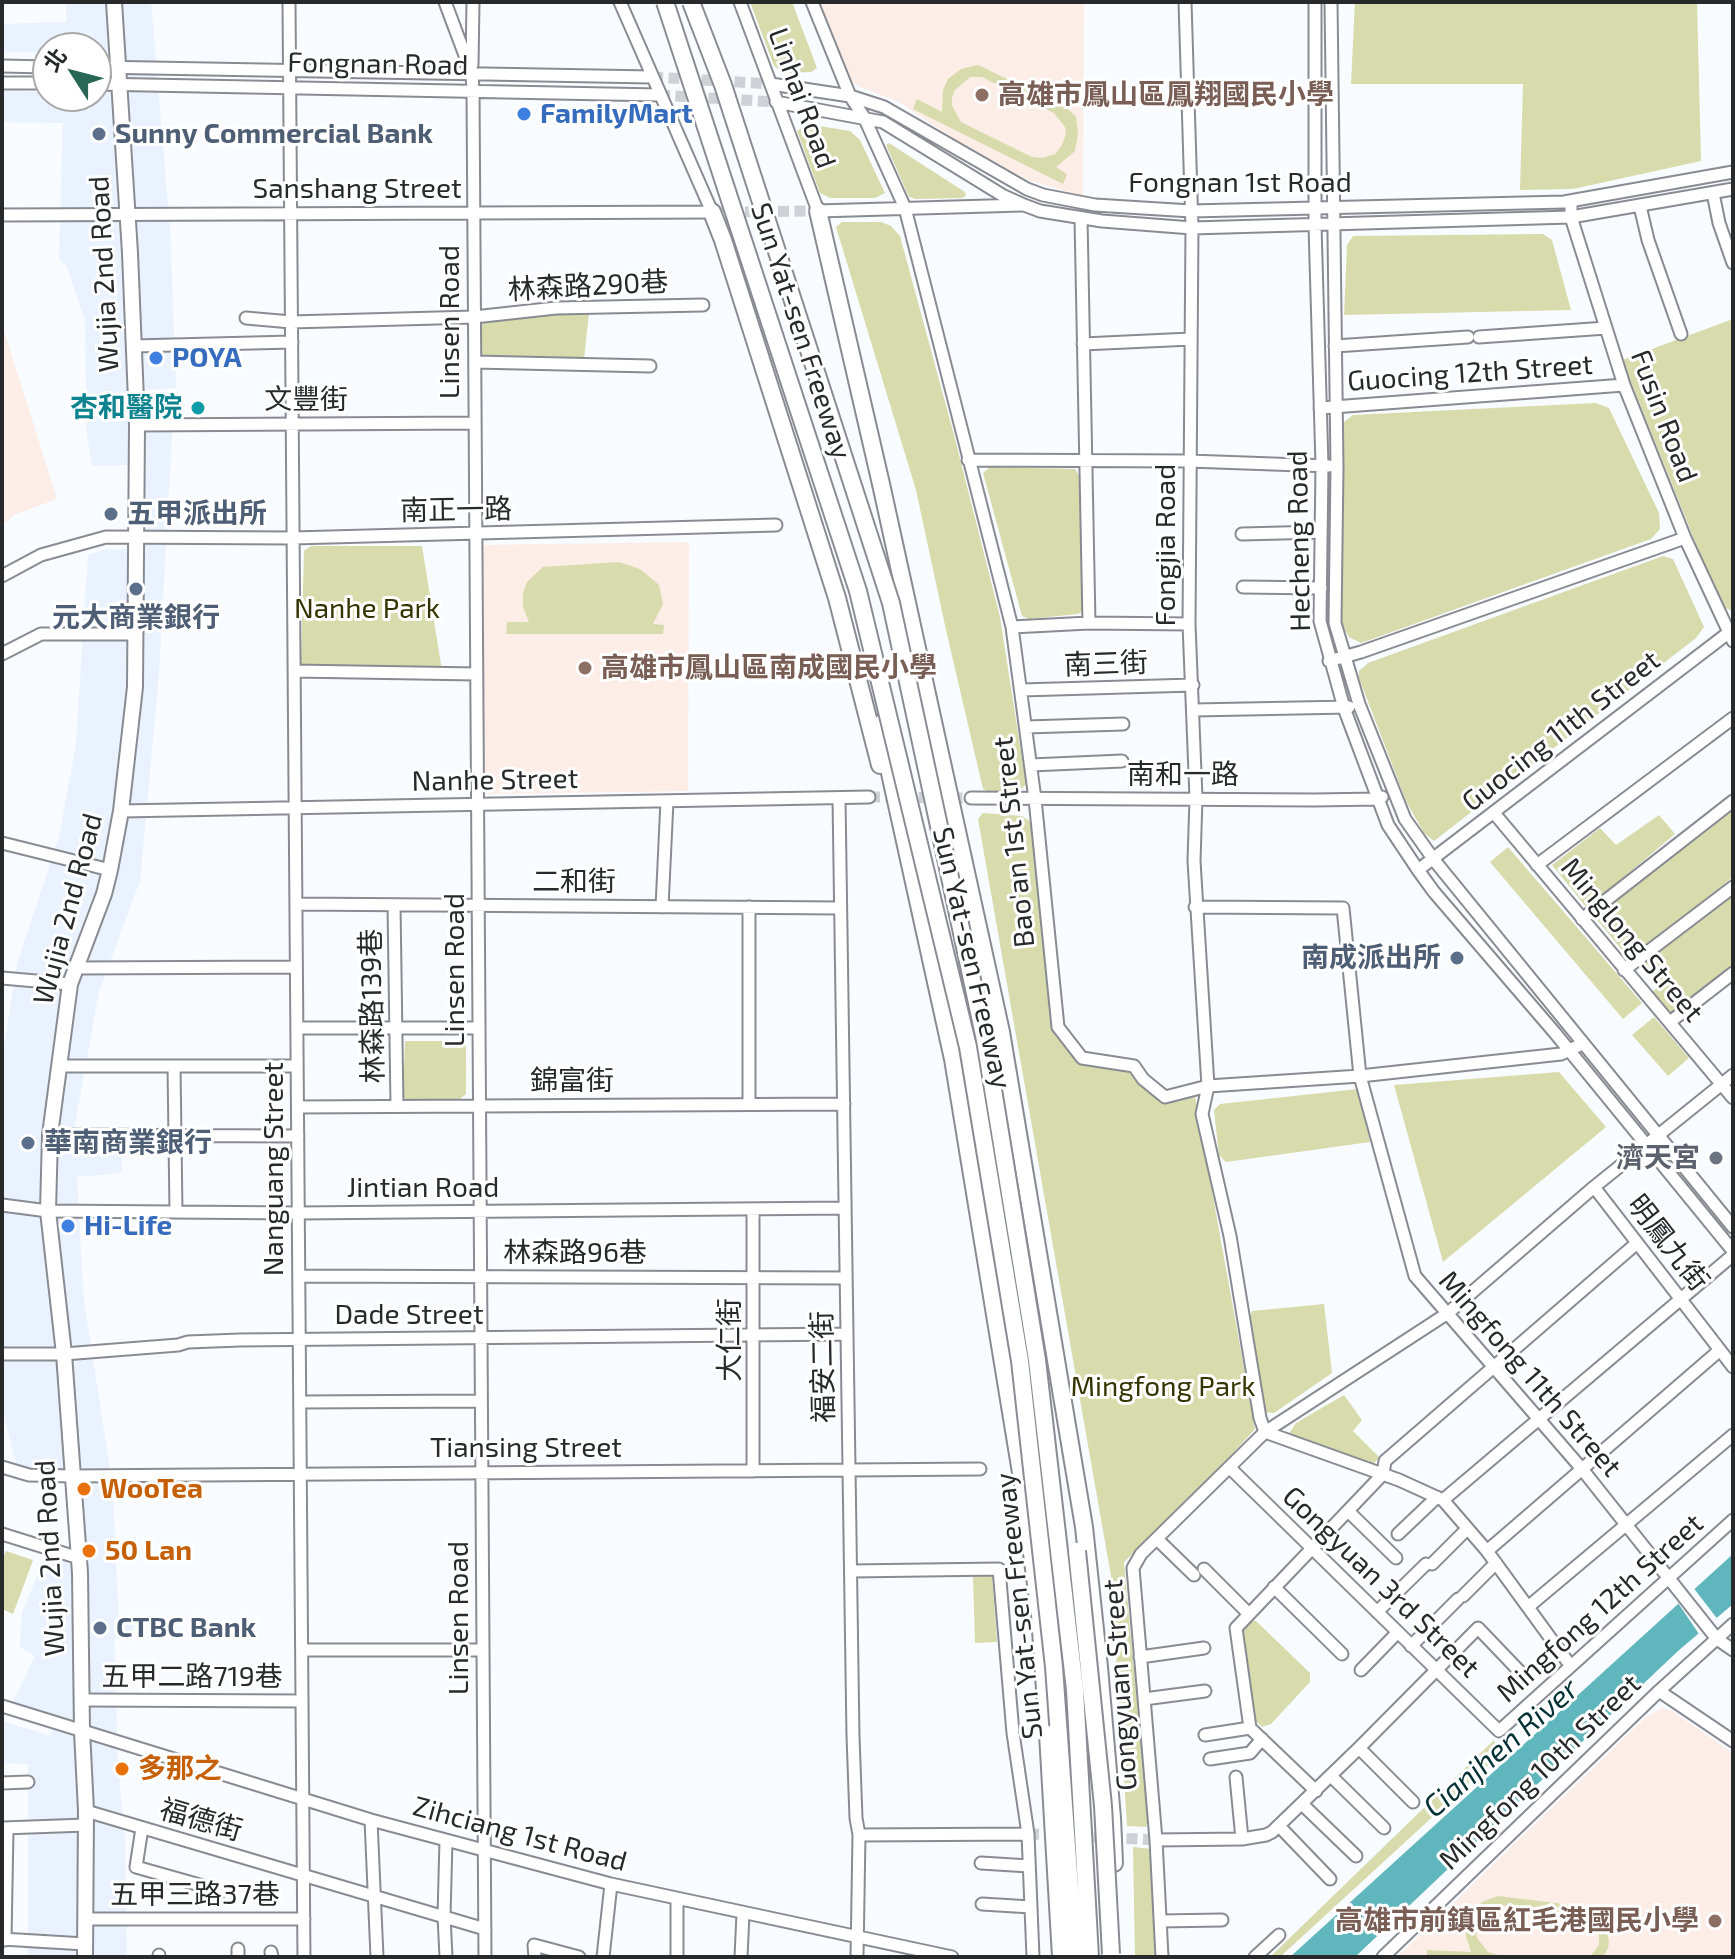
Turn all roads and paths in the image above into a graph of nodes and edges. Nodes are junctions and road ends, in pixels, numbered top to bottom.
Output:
1 (114, 2) edge
2 (289, 2) edge
3 (445, 2) edge
4 (473, 2) edge
5 (620, 2) edge
6 (665, 2) edge
7 (691, 2) edge
8 (740, 2) edge
9 (812, 2) edge
10 (1185, 2) edge
11 (1315, 2) edge
12 (1331, 2) edge
13 (2, 66) edge
14 (32, 67) edge
15 (112, 68) edge
16 (119, 68) junction
17 (289, 71) junction
18 (472, 74) junction
19 (652, 77) junction
20 (2, 83) edge
21 (32, 83) edge
22 (112, 84) edge
23 (119, 84) junction
24 (771, 84) junction
25 (290, 87) junction
26 (473, 90) junction
27 (659, 95) junction
28 (850, 96) junction
29 (776, 102) junction
30 (864, 117) junction
31 (1733, 172) edge
32 (1027, 189) junction
33 (1733, 189) edge
34 (1713, 193) junction
35 (1571, 201) junction
36 (1024, 205) junction
37 (1640, 206) junction
38 (1315, 207) junction
39 (1333, 207) junction
40 (905, 208) junction
41 (818, 211) junction
42 (1191, 211) junction
43 (712, 212) junction
44 (474, 213) junction
45 (128, 214) junction
46 (290, 214) junction
47 (2, 215) edge
48 (1571, 217) junction
49 (1081, 218) junction
50 (1333, 225) junction
51 (1315, 226) junction
52 (1192, 228) junction
53 (1733, 263) edge
54 (703, 305) dead end
55 (474, 317) junction
56 (246, 318) dead end
57 (291, 322) junction
58 (1606, 328) junction
59 (1681, 334) dead end
60 (1191, 339) junction
61 (292, 342) junction
62 (1083, 344) junction
63 (134, 346) junction
64 (1335, 346) junction
65 (475, 362) junction
66 (650, 366) dead end
67 (1624, 385) junction
68 (1336, 407) junction
69 (1320, 408) junction
70 (475, 423) junction
71 (292, 424) junction
72 (137, 425) junction
73 (968, 460) junction
74 (1086, 460) junction
75 (1189, 461) junction
76 (1322, 465) junction
77 (1337, 467) junction
78 (776, 525) dead end
79 (1321, 532) junction
80 (476, 534) junction
81 (1242, 534) dead end
82 (137, 535) junction
83 (293, 538) junction
84 (1685, 538) junction
85 (2, 576) edge
86 (1243, 587) dead end
87 (1321, 588) junction
88 (1089, 623) junction
89 (1189, 624) junction
90 (1012, 627) junction
91 (135, 634) junction
92 (1731, 634) edge
93 (874, 653) junction
94 (2, 654) edge
95 (1344, 657) junction
96 (1329, 661) junction
97 (906, 670) junction
98 (294, 671) junction
99 (477, 674) junction
100 (1193, 685) junction
101 (1021, 690) junction
102 (1359, 704) junction
103 (1344, 708) junction
104 (1194, 710) junction
105 (1733, 718) edge
106 (1123, 724) dead end
107 (1026, 727) junction
108 (1122, 761) dead end
109 (1031, 765) junction
110 (1392, 791) junction
111 (869, 797) tunnel mouth
112 (839, 798) junction
113 (971, 798) tunnel mouth
114 (1196, 798) junction
115 (1035, 799) junction
116 (1378, 799) junction
117 (667, 801) junction
118 (1733, 801) edge
119 (478, 805) junction
120 (295, 808) junction
121 (121, 811) junction
122 (1494, 813) junction
123 (2, 843) edge
124 (1434, 860) junction
125 (1537, 865) junction
126 (110, 870) junction
127 (1418, 870) junction
128 (1733, 887) edge
129 (296, 904) junction
130 (394, 905) junction
131 (478, 906) junction
132 (666, 907) junction
133 (749, 907) junction
134 (1195, 907) junction
135 (840, 908) junction
136 (1582, 919) junction
137 (296, 967) junction
138 (76, 968) junction
139 (1624, 970) junction
140 (1733, 973) edge
141 (2, 978) edge
142 (70, 984) junction
143 (1670, 1022) junction
144 (297, 1028) junction
145 (397, 1028) junction
146 (479, 1028) junction
147 (1001, 1032) junction
148 (1582, 1044) junction
149 (1571, 1051) junction
150 (953, 1059) junction
151 (59, 1066) junction
152 (174, 1066) junction
153 (297, 1066) junction
154 (1733, 1075) edge
155 (1360, 1076) junction
156 (1721, 1084) junction
157 (1208, 1086) junction
158 (1733, 1098) edge
159 (749, 1104) junction
160 (844, 1104) junction
161 (480, 1105) junction
162 (397, 1106) junction
163 (298, 1107) junction
164 (1658, 1134) junction
165 (50, 1135) junction
166 (175, 1135) junction
167 (298, 1136) junction
168 (1647, 1144) junction
169 (1594, 1187) junction
170 (2, 1205) edge
171 (845, 1208) junction
172 (753, 1209) junction
173 (48, 1211) junction
174 (480, 1211) junction
175 (176, 1212) junction
176 (298, 1213) junction
177 (1733, 1227) edge
178 (1637, 1243) junction
179 (1733, 1253) edge
180 (299, 1276) junction
181 (481, 1277) junction
182 (755, 1277) junction
183 (846, 1278) junction
184 (1680, 1299) junction
185 (1448, 1313) junction
186 (1050, 1318) junction
187 (755, 1334) junction
188 (847, 1334) junction
189 (299, 1339) junction
190 (481, 1340) junction
191 (1720, 1350) junction
192 (2, 1354) edge
193 (64, 1354) junction
194 (1733, 1367) edge
195 (1493, 1368) junction
196 (481, 1401) junction
197 (300, 1402) junction
198 (1539, 1420) junction
199 (1265, 1432) junction
200 (1733, 1435) edge
201 (1015, 1447) junction
202 (2, 1467) edge
203 (1230, 1468) junction
204 (980, 1469) dead end
205 (1582, 1469) junction
206 (849, 1470) junction
207 (753, 1471) junction
208 (482, 1473) junction
209 (300, 1474) junction
210 (1383, 1474) junction
211 (73, 1476) junction
212 (1440, 1498) junction
213 (1348, 1511) junction
214 (1733, 1520) edge
215 (1626, 1523) junction
216 (1467, 1529) junction
217 (2, 1534) edge
218 (1398, 1534) dead end
219 (1157, 1539) junction
220 (1312, 1548) junction
221 (1487, 1551) junction
222 (79, 1558) junction
223 (1396, 1558) dead end
224 (1496, 1563) junction
225 (851, 1571) junction
226 (1669, 1577) junction
227 (1274, 1587) junction
228 (1528, 1607) junction
229 (1377, 1612) junction
230 (1249, 1614) junction
231 (1733, 1624) edge
232 (1398, 1632) junction
233 (1714, 1635) junction
234 (1411, 1646) junction
235 (1204, 1648) dead end
236 (302, 1650) junction
237 (483, 1650) junction
238 (1733, 1650) edge
239 (1342, 1654) dead end
240 (1140, 1657) junction
241 (1570, 1665) junction
242 (1361, 1670) dead end
243 (1436, 1670) junction
244 (1523, 1675) dead end
245 (1205, 1691) dead end
246 (1659, 1691) junction
247 (1144, 1699) junction
248 (82, 1700) junction
249 (302, 1701) junction
250 (3, 1707) edge
251 (1250, 1728) junction
252 (82, 1731) junction
253 (1499, 1731) joint
254 (1205, 1735) dead end
255 (1262, 1739) junction
256 (1733, 1741) edge
257 (1359, 1748) junction
258 (1210, 1759) dead end
259 (1331, 1776) junction
260 (1236, 1777) dead end
261 (28, 1782) dead end
262 (2, 1783) edge
263 (1316, 1791) junction
264 (304, 1800) junction
265 (1413, 1802) dead end
266 (1302, 1804) junction
267 (86, 1818) junction
268 (371, 1820) junction
269 (1279, 1826) junction
270 (4, 1828) edge
271 (142, 1828) junction
272 (1384, 1828) dead end
273 (1028, 1834) junction
274 (859, 1835) junction
275 (1242, 1839) junction
276 (446, 1840) junction
277 (1156, 1840) junction
278 (485, 1850) junction
279 (1356, 1856) dead end
280 (981, 1863) dead end
281 (1029, 1866) junction
282 (304, 1874) junction
283 (1330, 1879) dead end
284 (611, 1884) junction
285 (221, 1891) dead end
286 (374, 1896) junction
287 (677, 1899) junction
288 (982, 1904) dead end
289 (1031, 1907) junction
290 (743, 1914) junction
291 (444, 1916) junction
292 (85, 1919) junction
293 (304, 1919) junction
294 (1222, 1920) dead end
295 (1160, 1921) junction
296 (485, 1929) junction
297 (1279, 1935) dead end
298 (856, 1936) junction
299 (4, 1940) edge
300 (85, 1951) edge
301 (304, 1957) edge
302 (377, 1957) edge
303 (446, 1957) edge
304 (485, 1957) edge
305 (535, 1957) edge
306 (579, 1957) edge
307 (603, 1957) edge
308 (677, 1957) edge
309 (741, 1957) edge
310 (857, 1957) edge
311 (952, 1957) edge
312 (1033, 1957) edge
313 (1059, 1957) edge
314 (1075, 1957) edge
315 (1090, 1957) edge
316 (1114, 1957) edge
317 (1162, 1957) edge
318 (1255, 1957) edge
319 (1383, 1957) edge

1 - 16 main road, Wujia 2nd Road
2 - 17 street, Nanguang Street
3 - 18 street
4 - 18 street
5 - 19 street
6 - 93 highway, Sun Yat-sen Freeway, bridge
7 - 97 highway, Sun Yat-sen Freeway, bridge
8 - 24 street, Linhai Road
9 - 28 street, Bao'an 1st Street
10 - 42 street, Fongjia Road
11 - 38 street, Hecheng Road
12 - 39 street, Hecheng Road
13 - 14 street
15 - 16 street, Fongnan Road
16 - 17 street, Fongnan Road
16 - 23 main road, Wujia 2nd Road
17 - 18 street, Fongnan Road
17 - 25 street, Nanguang Street
18 - 19 street, Fongnan Road
18 - 26 street, Linsen Road
19 - 27 street
20 - 21 street
22 - 23 street, Fongnan Road
23 - 25 street, Fongnan Road
23 - 45 main road, Wujia 2nd Road
24 - 28 street, Fongnan 1st Road
24 - 29 street, Linhai Road
25 - 26 street, Fongnan Road
25 - 46 street, Nanguang Street
26 - 27 street, Fongnan Road
26 - 44 street, Linsen Road
27 - 43 street
28 - 30 street, Bao'an 1st Street
28 - 32 street, Fongnan 1st Road
29 - 30 street, Fongnan 1st Road
29 - 41 street, Linhai Road
30 - 36 street, Fongnan 1st Road
30 - 40 street, Bao'an 1st Street
31 - 35 street, Fongnan 1st Road
32 - 36 street
32 - 42 street, Fongnan 1st Road
33 - 34 street, Fongnan 1st Road
34 - 37 street, Fongnan 1st Road
34 - 53 street
35 - 39 street, Fongnan 1st Road
35 - 48 street, Fusin Road
36 - 40 street
36 - 49 street, Fongnan 1st Road
37 - 48 street, Fongnan 1st Road
37 - 59 street
38 - 39 street, Fongnan 1st Road
38 - 42 street, Fongnan 1st Road
38 - 51 street, Hecheng Road
39 - 50 street, Hecheng Road
40 - 41 street
40 - 73 street, Bao'an 1st Street
41 - 147 highway
42 - 52 street, Fongjia Road
43 - 44 street, Sanshang Street
43 - 150 highway
44 - 46 street, Sanshang Street
44 - 55 street, Linsen Road
45 - 46 street, Sanshang Street
45 - 47 street, Sanshang Street
45 - 63 main road, Wujia 2nd Road
46 - 57 street, Nanguang Street
48 - 50 street, Fongnan 1st Road
48 - 58 street, Fusin Road
49 - 52 street, Fongnan 1st Road
49 - 62 street
50 - 51 street, Fongnan 1st Road
50 - 64 street, Hecheng Road
51 - 52 street, Fongnan 1st Road
51 - 69 street, Hecheng Road
52 - 60 street, Fongjia Road
54 - 55 street, 林森路290巷
55 - 57 street, 林森路290巷
55 - 65 street, Linsen Road
56 - 57 street, 林森路290巷
57 - 61 street, Nanguang Street
58 - 64 street
58 - 67 street, Fusin Road
60 - 62 street
60 - 75 street, Fongjia Road
61 - 63 street
61 - 71 street, Nanguang Street
62 - 74 street
63 - 72 main road, Wujia 2nd Road
64 - 68 street, Hecheng Road
65 - 66 street
65 - 70 street, Linsen Road
67 - 68 street, Guocing 12th Street
67 - 84 street, Fusin Road
68 - 69 street, Guocing 12th Street
68 - 77 street, Hecheng Road
69 - 76 street, Hecheng Road
70 - 71 street, 文豐街
70 - 80 street, Linsen Road
71 - 72 street, 文豐街
71 - 83 street, Nanguang Street
72 - 82 main road, Wujia 2nd Road
73 - 74 street
73 - 90 street, Bao'an 1st Street
74 - 75 street
74 - 88 street
75 - 76 street
75 - 89 street, Fongjia Road
76 - 77 street
76 - 79 street, Hecheng Road
77 - 95 street, Hecheng Road
78 - 80 street, 南正一路
79 - 81 street
79 - 87 street, Hecheng Road
80 - 83 street, 南正一路
80 - 99 street, Linsen Road
82 - 83 street, 南正一路
82 - 85 street, 南正一路
82 - 91 main road, Wujia 2nd Road
83 - 98 street, Nanguang Street
84 - 92 street, Fusin Road
84 - 95 street
86 - 87 street
87 - 96 street, Hecheng Road
88 - 89 street
88 - 90 street
89 - 100 street, Fongjia Road
90 - 101 street, Bao'an 1st Street
91 - 94 street
91 - 121 main road, Wujia 2nd Road
92 - 122 street, Guocing 11th Street
93 - 150 highway
93 - 314 highway, Sun Yat-sen Freeway, bridge
95 - 96 street
95 - 102 street, Hecheng Road
96 - 103 street, Hecheng Road
97 - 147 highway
97 - 315 highway, Sun Yat-sen Freeway, bridge
98 - 99 street
98 - 120 street, Nanguang Street
99 - 119 street, Linsen Road
100 - 101 street, 南三街
100 - 104 street, Fongjia Road
101 - 107 street, Bao'an 1st Street
102 - 103 street
102 - 110 street, Hecheng Road
103 - 104 street
103 - 116 street, Hecheng Road
104 - 114 street, Fongjia Road
105 - 125 street
106 - 107 street
107 - 109 street, Bao'an 1st Street
108 - 109 street
109 - 115 street, Bao'an 1st Street
110 - 116 street
110 - 124 street, Hecheng Road
111 - 112 street, Nanhe Street
112 - 117 street, Nanhe Street
112 - 135 street, 福安二街
113 - 115 street, 南和一路
114 - 115 street, 南和一路
114 - 116 street, 南和一路
114 - 134 street, Fongjia Road
115 - 157 street, Bao'an 1st Street
116 - 127 street, Hecheng Road
117 - 119 street, Nanhe Street
117 - 132 street
118 - 136 street
119 - 120 street, Nanhe Street
119 - 131 street, Linsen Road
120 - 121 street, Nanhe Street
120 - 129 street, Nanguang Street
121 - 126 main road, Wujia 2nd Road
122 - 124 street, Guocing 11th Street
122 - 125 street, Minglong Street
123 - 126 street
124 - 127 street, Guocing 11th Street
124 - 148 street, Hecheng Road
125 - 136 street, Minglong Street
126 - 138 main road, Wujia 2nd Road
127 - 149 street, Hecheng Road
128 - 139 street
129 - 130 street, 二和街
129 - 137 street, Nanguang Street
130 - 131 street, 二和街
130 - 145 street, 林森路139巷
131 - 132 street, 二和街
131 - 146 street, Linsen Road
132 - 133 street, 二和街
133 - 135 street, 二和街
133 - 159 street
134 - 155 street, Mingfong 11th Street
134 - 157 street, Fongjia Road
135 - 160 street, 福安二街
136 - 139 street, Minglong Street
137 - 138 street
137 - 144 street, Nanguang Street
138 - 142 main road, Wujia 2nd Road
139 - 143 street, Minglong Street
140 - 143 street
141 - 142 street
142 - 151 main road, Wujia 2nd Road
143 - 156 street, Minglong Street
144 - 145 street
144 - 153 street, Nanguang Street
145 - 146 street
145 - 162 street, 林森路139巷
146 - 161 street, Linsen Road
147 - 186 highway
148 - 149 street, Bao'an 1st Street
148 - 164 street, Hecheng Road
149 - 155 street, Bao'an 1st Street
149 - 168 street, Hecheng Road
150 - 201 highway
151 - 152 street
151 - 165 main road, Wujia 2nd Road
152 - 153 street
152 - 166 street
153 - 163 street, Nanguang Street
154 - 156 street, Gongyuan Street
155 - 157 street, Bao'an 1st Street
155 - 185 street, Mingfong 11th Street
156 - 158 street, Minglong Street
156 - 164 street, Gongyuan Street
157 - 199 street
159 - 160 street, 錦富街
159 - 161 street, 錦富街
160 - 171 street, 福安二街
161 - 162 street, 錦富街
161 - 174 street, Linsen Road
162 - 163 street, 錦富街
163 - 167 street, Nanguang Street
164 - 168 street, Gongyuan Street
164 - 177 street, Hecheng Road
165 - 166 street
165 - 173 main road, Wujia 2nd Road
166 - 167 street
166 - 175 street
167 - 176 street, Nanguang Street
168 - 169 street, Gongyuan Street
168 - 179 street, Hecheng Road
169 - 178 street, 明鳳九街
169 - 185 street, Gongyuan Street
170 - 173 street, Jintian Road
171 - 172 street, Jintian Road
171 - 183 street, 福安二街
172 - 174 street, Jintian Road
172 - 182 street, 大仁街
173 - 175 street, Jintian Road
173 - 193 main road, Wujia 2nd Road
174 - 176 street, Jintian Road
174 - 181 street, Linsen Road
175 - 176 street, Jintian Road
176 - 180 street, Nanguang Street
178 - 184 street, 明鳳九街
178 - 195 street
179 - 184 street
180 - 181 street, 林森路96巷
180 - 189 street, Nanguang Street
181 - 182 street, 林森路96巷
181 - 190 street, Linsen Road
182 - 183 street, 林森路96巷
182 - 187 street, 大仁街
183 - 188 street, 福安二街
184 - 191 street, 明鳳九街
184 - 198 street
185 - 195 street, Mingfong 11th Street
185 - 199 street, Gongyuan Street
186 - 316 highway, bridge
186 - 316 highway
187 - 188 street, Dade Street
187 - 190 street, Dade Street
187 - 207 street, 大仁街
188 - 206 street, 福安二街
189 - 190 street, Dade Street
189 - 193 street, Dade Street
189 - 197 street, Nanguang Street
190 - 196 street, Linsen Road
191 - 194 street, 明鳳九街
191 - 205 street
192 - 193 street, Dade Street
193 - 211 main road, Wujia 2nd Road
195 - 198 street, Mingfong 11th Street
195 - 210 street
196 - 197 street
196 - 208 street, Linsen Road
197 - 209 street, Nanguang Street
198 - 205 street, Mingfong 11th Street
198 - 212 street
199 - 203 street, Gongyuan Street
199 - 210 street
200 - 215 street
201 - 313 highway
201 - 313 highway, bridge
202 - 211 street, Tiansing Street
203 - 219 street, Gongyuan Street
203 - 220 street, Gongyuan 3rd Street
204 - 206 street, Tiansing Street
205 - 215 street, Mingfong 11th Street
205 - 221 street
206 - 207 street, Tiansing Street
206 - 225 street, 福安二街
207 - 208 street, Tiansing Street
208 - 209 street, Tiansing Street
208 - 237 street, Linsen Road
209 - 211 street, Tiansing Street
209 - 236 street, Nanguang Street
210 - 212 street
210 - 213 street
211 - 222 main road, Wujia 2nd Road
212 - 216 street
212 - 218 street
213 - 220 street
213 - 223 street
214 - 226 street, Mingfong 12th Street
215 - 226 street, Mingfong 11th Street
215 - 228 street
216 - 221 street
216 - 229 street
217 - 222 street
219 - 230 street
219 - 240 street, Gongyuan Street
220 - 227 street
220 - 229 street, Gongyuan 3rd Street
221 - 224 street
222 - 248 main road, Wujia 2nd Road
224 - 228 street
224 - 234 street
225 - 273 street
225 - 274 street, 福安二街
226 - 233 street, Mingfong 11th Street
226 - 241 street, Mingfong 12th Street
227 - 230 street
227 - 239 street
228 - 241 street
229 - 232 street, Gongyuan 3rd Street
230 - 251 street
231 - 233 street, Mingfong 10th Street
232 - 234 street, Gongyuan 3rd Street
232 - 242 street
233 - 238 street, Mingfong 11th Street
233 - 246 street, Mingfong 10th Street
234 - 243 street, Gongyuan 3rd Street
235 - 240 street
236 - 237 street
236 - 249 street, Nanguang Street
237 - 278 street, Linsen Road
240 - 247 street, Gongyuan Street
241 - 253 street, Mingfong 12th Street
243 - 244 street
243 - 253 street, Gongyuan 3rd Street
243 - 257 street
245 - 247 street
246 - 256 street
246 - 319 street, Mingfong 10th Street
247 - 277 street, Gongyuan Street
248 - 249 street, 五甲二路719巷
248 - 252 main road, Wujia 2nd Road
249 - 264 street, Nanguang Street
250 - 252 street, Zihciang 1st Road
251 - 254 street
251 - 255 street
252 - 264 street, Zihciang 1st Road
252 - 267 main road, Wujia 2nd Road
255 - 258 street
255 - 263 street
257 - 259 street
257 - 265 street
259 - 263 street
259 - 272 street
260 - 275 street
261 - 262 street
263 - 266 street
264 - 268 street, Zihciang 1st Road
264 - 282 street
266 - 269 street
266 - 279 street
267 - 270 street, 福德街
267 - 271 street, 福德街
267 - 292 main road, Wujia 2nd Road
268 - 276 street, Zihciang 1st Road
268 - 286 street
269 - 275 street
269 - 283 street
270 - 299 street
271 - 282 street, 福德街
271 - 285 street
273 - 274 street
273 - 281 street
274 - 298 street, 福安二街
275 - 277 street
276 - 278 street, Zihciang 1st Road
276 - 291 street
277 - 295 street, Gongyuan Street
278 - 284 street, Zihciang 1st Road
278 - 296 street, Linsen Road
280 - 281 street
281 - 289 street
282 - 286 street, 福德街
282 - 293 street
284 - 287 street, Zihciang 1st Road
284 - 307 street
286 - 291 street, 福德街
286 - 302 street
287 - 290 street, Zihciang 1st Road
287 - 308 street
288 - 289 street
289 - 312 street
290 - 298 street, Zihciang 1st Road
290 - 309 street
291 - 296 street, 福德街
291 - 303 street
292 - 293 street, 五甲三路37巷
292 - 300 main road, Wujia 2nd Road
293 - 301 street
294 - 295 street
295 - 317 street, Gongyuan Street
296 - 304 street, Linsen Road
297 - 318 street
298 - 310 street, 福安二街
298 - 311 street, Zihciang 1st Road
299 - 300 street
305 - 306 street

